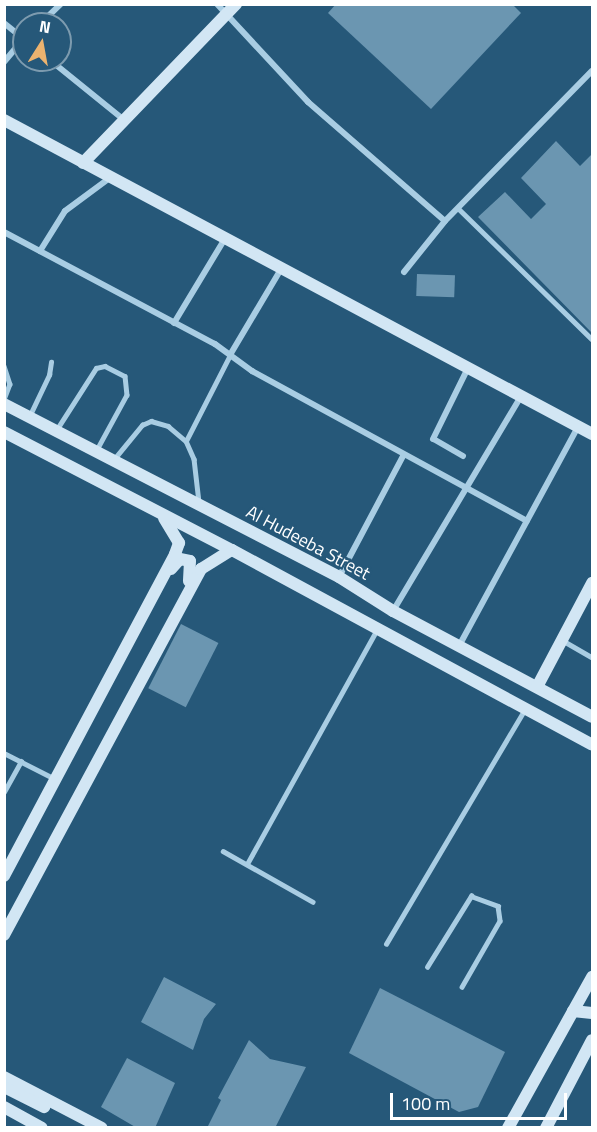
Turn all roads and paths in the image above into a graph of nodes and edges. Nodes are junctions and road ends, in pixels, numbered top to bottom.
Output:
1 (217, 4) edge
2 (231, 9) edge
3 (592, 71) edge
4 (65, 72) edge
5 (4, 120) edge
6 (124, 120) junction
7 (83, 163) junction
8 (111, 177) junction
9 (458, 208) junction
10 (445, 221) junction
11 (5, 232) edge
12 (224, 240) junction
13 (40, 251) junction
14 (281, 269) junction
15 (404, 272) dead end
16 (174, 323) junction
17 (592, 339) edge
18 (230, 355) junction
19 (51, 362) dead end
20 (4, 366) edge
21 (468, 368) junction
22 (521, 396) junction
23 (4, 402) edge
24 (29, 417) junction
25 (578, 427) junction
26 (55, 431) junction
27 (4, 432) edge
28 (592, 434) edge
29 (186, 441) junction
30 (96, 453) junction
31 (403, 456) junction
32 (463, 456) dead end
33 (113, 460) junction
34 (465, 490) junction
35 (199, 507) junction
36 (160, 513) junction
37 (527, 521) junction
38 (232, 550) junction
39 (165, 575) junction
40 (339, 577) junction
41 (592, 583) edge
42 (184, 603) junction
43 (393, 611) junction
44 (377, 628) junction
45 (562, 640) junction
46 (459, 646) junction
47 (592, 657) edge
48 (537, 687) junction
49 (525, 708) junction
50 (592, 717) edge
51 (592, 747) edge
52 (4, 753) edge
53 (21, 761) junction
54 (56, 780) junction
55 (4, 792) edge
56 (223, 851) dead end
57 (247, 864) junction
58 (4, 876) edge
59 (313, 902) dead end
60 (4, 935) edge
61 (386, 944) dead end
62 (427, 967) dead end
63 (592, 977) edge
64 (462, 987) dead end
65 (573, 1011) junction
66 (592, 1013) edge
67 (592, 1040) edge
68 (4, 1077) edge
69 (4, 1087) edge
70 (4, 1107) edge
71 (74, 1114) junction
72 (42, 1128) edge
73 (102, 1128) edge
74 (508, 1128) edge
75 (546, 1128) edge

1 - 2 street
2 - 6 street
2 - 10 street
3 - 9 street
4 - 6 street
5 - 7 street
6 - 7 street
7 - 8 street
8 - 12 street
8 - 13 street
9 - 10 street
9 - 17 lane
10 - 15 street
11 - 13 street
12 - 14 street
12 - 16 street
13 - 16 street
14 - 18 street
14 - 21 street
16 - 18 street
18 - 29 lane
18 - 31 street
19 - 24 lane
20 - 23 lane
21 - 22 street
21 - 32 street
22 - 25 street
22 - 34 street
23 - 24 street, Al Hudeeba Street
24 - 26 street, Al Hudeeba Street
25 - 28 street
25 - 37 street
26 - 30 street, Al Hudeeba Street
26 - 30 lane
27 - 36 street
29 - 33 lane
29 - 35 lane
30 - 33 street, Al Hudeeba Street
31 - 34 street
31 - 40 street
33 - 35 street, Al Hudeeba Street
34 - 37 street
34 - 43 street
35 - 40 street, Al Hudeeba Street
36 - 38 street
36 - 39 street
37 - 46 street
38 - 42 street
38 - 44 street
39 - 42 street
39 - 54 street
40 - 43 street, Al Hudeeba Street
41 - 45 street
42 - 60 street
43 - 46 street, Al Hudeeba Street
44 - 49 street
44 - 57 lane
45 - 47 lane
45 - 48 street
46 - 48 street, Al Hudeeba Street
48 - 50 street, Al Hudeeba Street
49 - 51 street
49 - 61 lane
52 - 53 lane
53 - 54 lane
53 - 55 lane
54 - 58 street
56 - 57 lane
57 - 59 lane
62 - 64 lane
63 - 65 street
65 - 66 street
65 - 74 street
67 - 75 street
68 - 71 street
69 - 71 street
70 - 72 street
71 - 73 street

